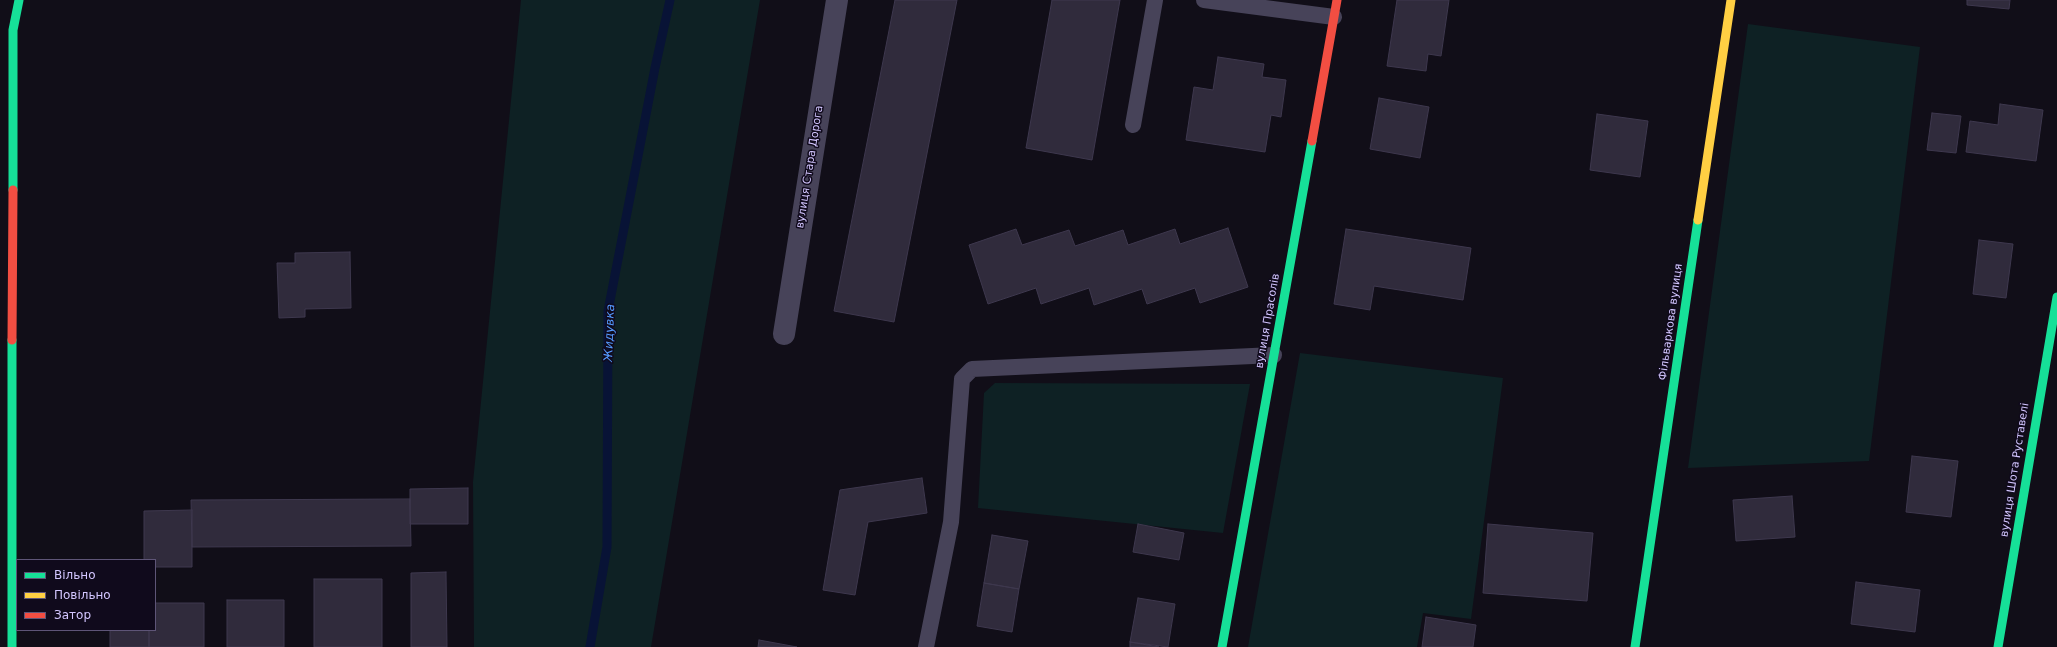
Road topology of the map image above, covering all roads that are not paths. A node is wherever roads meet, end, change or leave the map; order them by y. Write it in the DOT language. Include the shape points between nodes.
graph roads {
  1 [pos="19,0"];
  2 [pos="837,0"];
  3 [pos="1155,0"];
  4 [pos="1204,0"];
  5 [pos="1337,0"];
  6 [pos="1731,0"];
  7 [pos="1334,16"];
  8 [pos="1133,125"];
  9 [pos="2057,297"];
  10 [pos="784,334"];
  11 [pos="1274,355"];
  12 [pos="2051,366"];
  13 [pos="12,647"];
  14 [pos="926,647"];
  15 [pos="1222,647"];
  16 [pos="1635,647"];
  17 [pos="1998,647"];
  1 -- 13 [label="street" via="13,38"];
  2 -- 10 [label="street, вулиця Стара Дорога"];
  3 -- 8 [label="lane"];
  4 -- 7 [label="lane"];
  5 -- 7 [label="street, вулиця Прасолів"];
  6 -- 16 [label="street, Фільваркова вулиця"];
  7 -- 11 [label="street, вулиця Прасолів"];
  9 -- 12 [label="street, вулиця Шота Руставелі"];
  11 -- 14 [label="lane" via="972,369 962,379 951,522"];
  11 -- 15 [label="street, вулиця Прасолів"];
  12 -- 17 [label="street, вулиця Шота Руставелі"];
}
